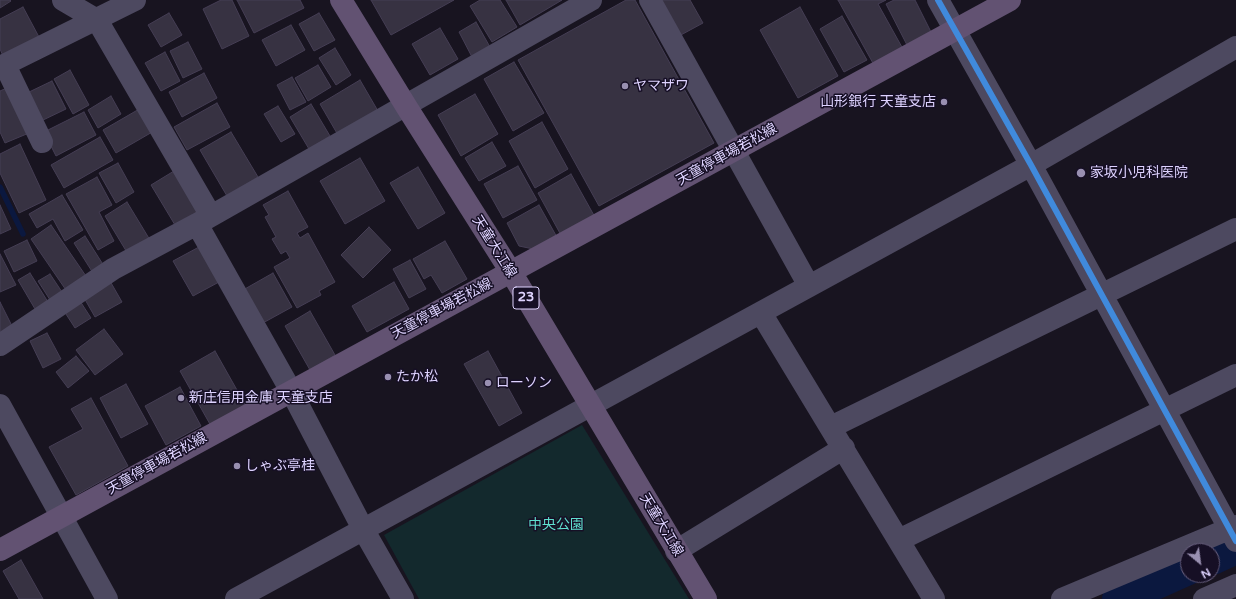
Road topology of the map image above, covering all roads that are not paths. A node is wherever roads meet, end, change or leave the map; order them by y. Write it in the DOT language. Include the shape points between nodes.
graph roads {
  1 [pos="63,0"];
  2 [pos="135,0"];
  3 [pos="341,0"];
  4 [pos="650,0"];
  5 [pos="938,0"];
  6 [pos="1010,0"];
  7 [pos="581,2"];
  8 [pos="98,20"];
  9 [pos="955,31"];
  10 [pos="1236,47"];
  11 [pos="3,66"];
  12 [pos="406,106"];
  13 [pos="42,142"];
  14 [pos="734,151"];
  15 [pos="1031,165"];
  16 [pos="204,220"];
  17 [pos="1236,229"];
  18 [pos="511,272"];
  19 [pos="809,286"];
  20 [pos="1101,295"];
  21 [pos="761,313"];
  22 [pos="0,345"];
  23 [pos="1236,375"];
  24 [pos="290,391"];
  25 [pos="0,405"];
  26 [pos="591,406"];
  27 [pos="1165,409"];
  28 [pos="831,428"];
  29 [pos="844,448"];
  30 [pos="61,518"];
  31 [pos="363,529"];
  32 [pos="1234,532"];
  33 [pos="899,540"];
  34 [pos="0,550"];
  35 [pos="676,551"];
  36 [pos="1236,585"];
  37 [pos="107,599"];
  38 [pos="236,599"];
  39 [pos="403,599"];
  40 [pos="706,599"];
  41 [pos="934,599"];
  42 [pos="1062,599"];
  43 [pos="1204,599"];
  1 -- 8 [label="street"];
  2 -- 8 [label="street"];
  3 -- 12 [label="main road, 天童大江線 / 23"];
  4 -- 14 [label="street"];
  5 -- 9 [label="street"];
  6 -- 9 [label="main road, 天童停車場若松線"];
  7 -- 12 [label="street"];
  8 -- 11 [label="street"];
  8 -- 16 [label="street"];
  9 -- 14 [label="main road, 天童停車場若松線"];
  9 -- 15 [label="street"];
  10 -- 15 [label="street"];
  11 -- 13 [label="street"];
  12 -- 16 [label="street"];
  12 -- 18 [label="main road, 天童大江線 / 23"];
  14 -- 18 [label="main road, 天童停車場若松線"];
  14 -- 19 [label="street"];
  15 -- 19 [label="street"];
  15 -- 20 [label="street"];
  16 -- 22 [label="street" via="113,269"];
  16 -- 24 [label="street"];
  17 -- 20 [label="street"];
  18 -- 24 [label="main road, 天童停車場若松線"];
  18 -- 26 [label="main road, 天童大江線 / 23"];
  19 -- 21 [label="street"];
  20 -- 27 [label="street"];
  20 -- 28 [label="street"];
  21 -- 26 [label="street"];
  21 -- 28 [label="street"];
  23 -- 27 [label="street"];
  24 -- 30 [label="main road, 天童停車場若松線"];
  24 -- 31 [label="street"];
  25 -- 30 [label="street"];
  26 -- 31 [label="street"];
  26 -- 35 [label="main road, 天童大江線 / 23"];
  27 -- 32 [label="street"];
  27 -- 33 [label="street"];
  28 -- 29 [label="street"];
  29 -- 33 [label="street"];
  29 -- 35 [label="street"];
  30 -- 34 [label="main road, 天童停車場若松線"];
  30 -- 37 [label="street"];
  31 -- 38 [label="street"];
  31 -- 39 [label="street"];
  32 -- 42 [label="street"];
  33 -- 41 [label="street"];
  35 -- 40 [label="main road, 天童大江線 / 23"];
  36 -- 43 [label="street"];
}
